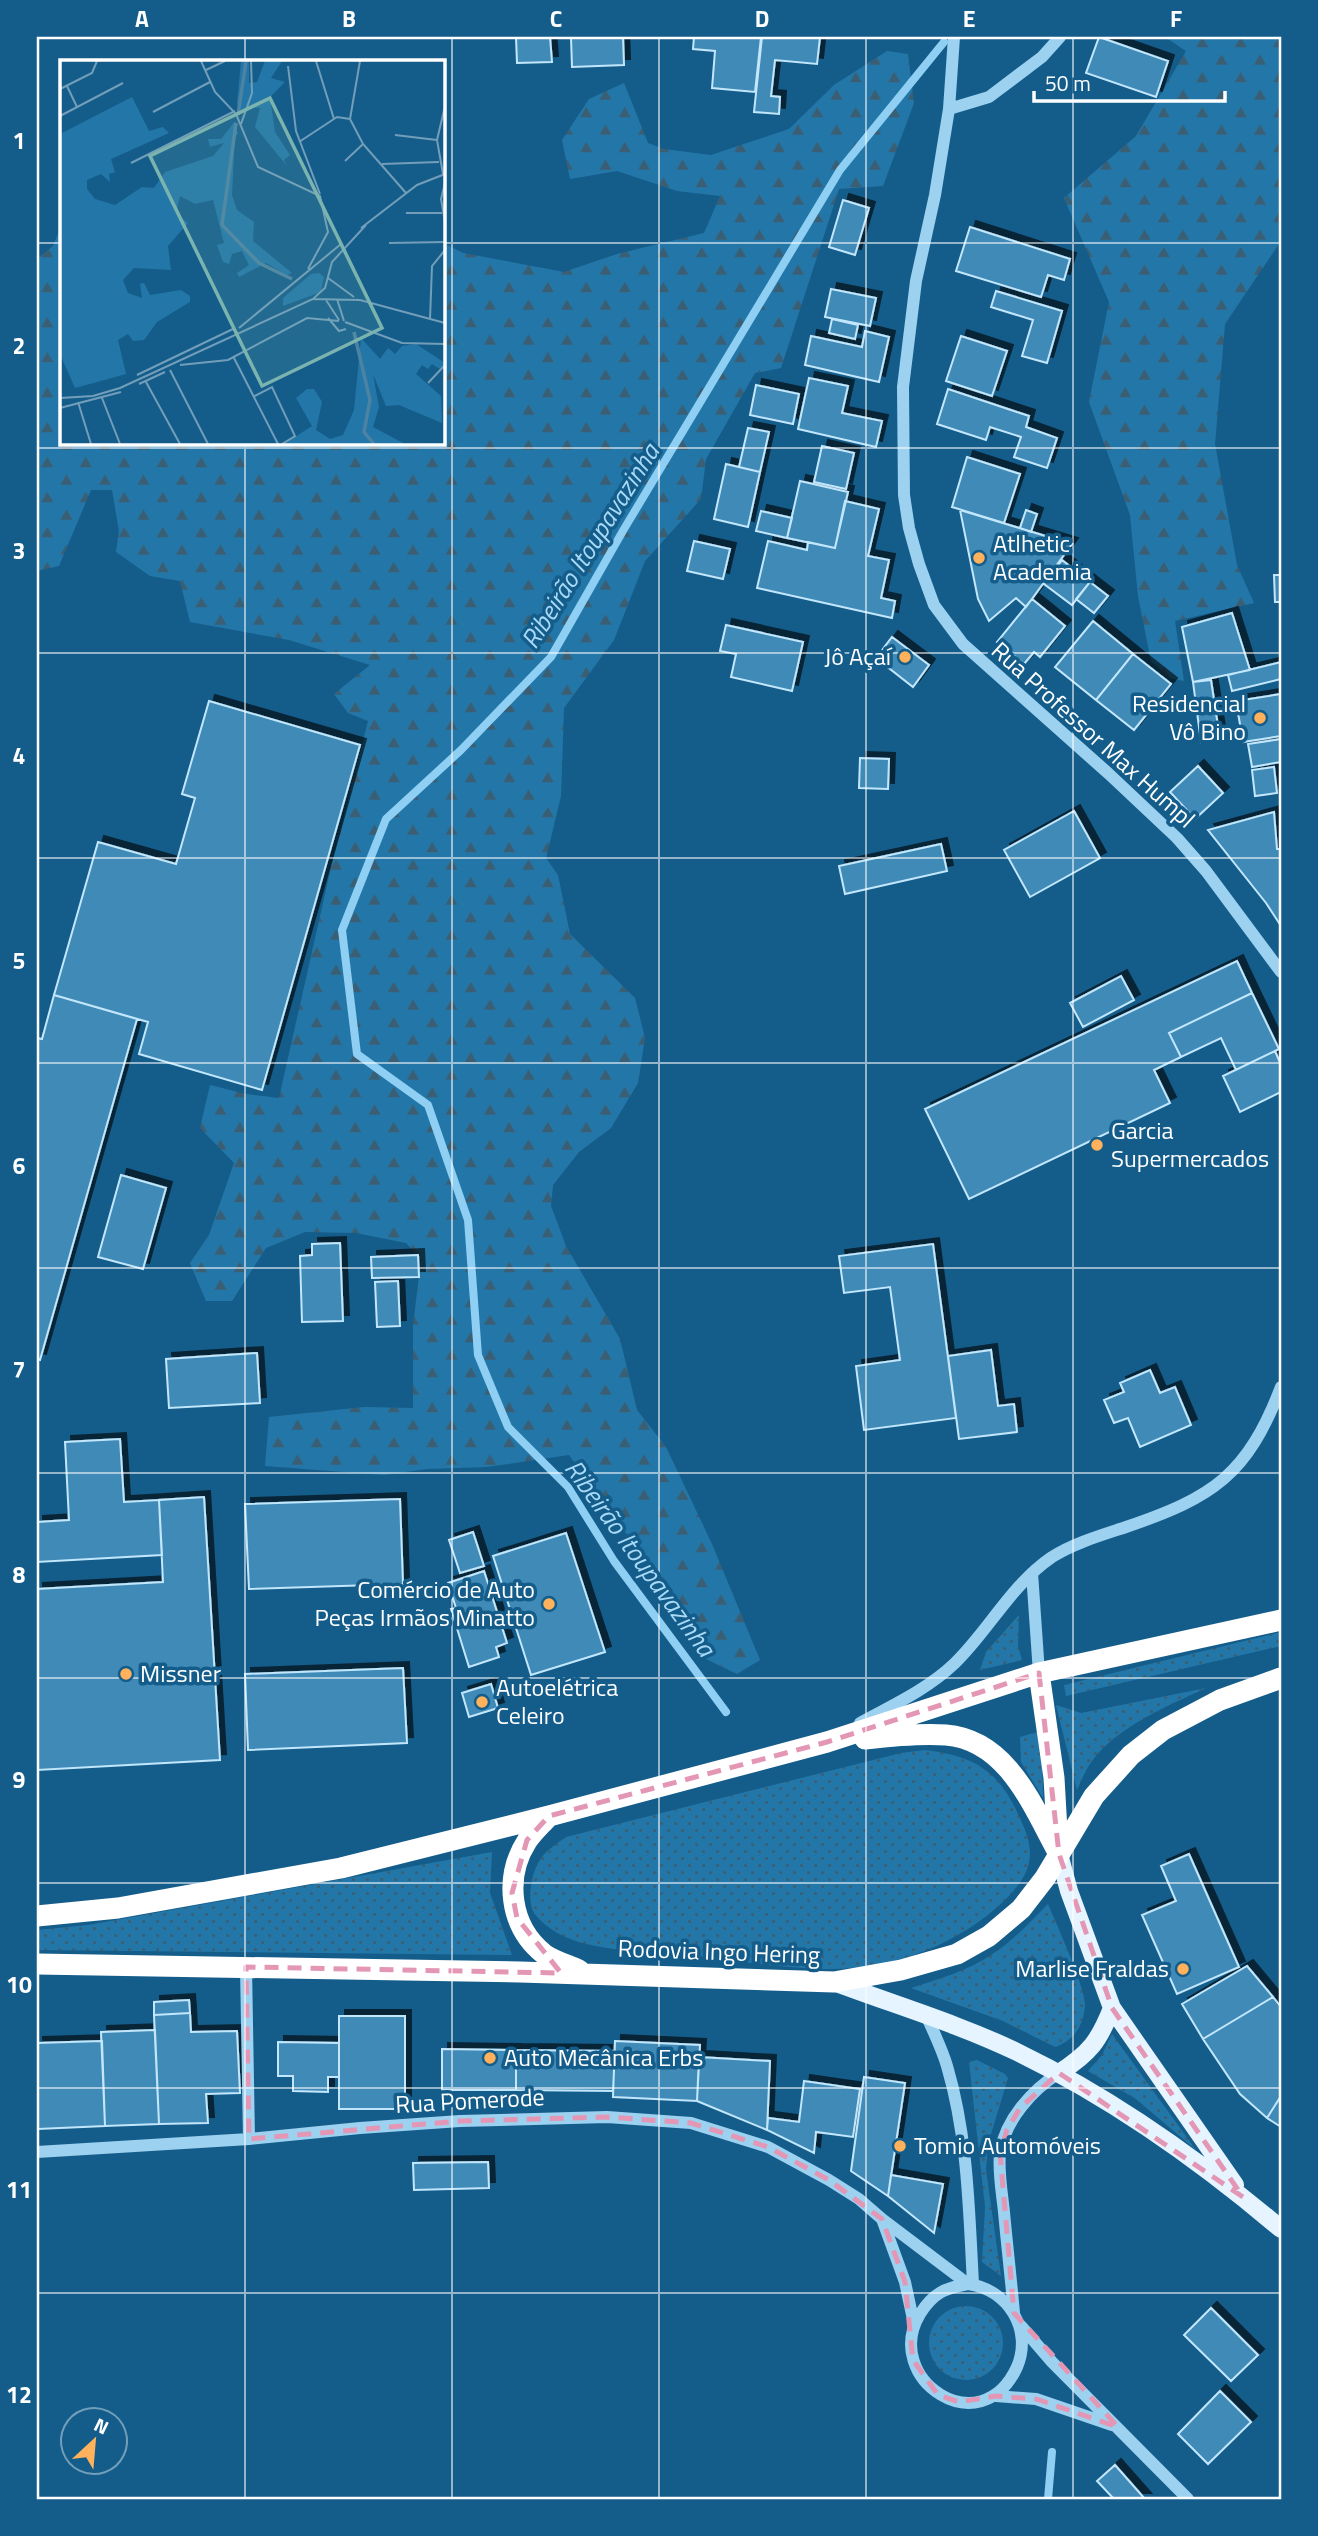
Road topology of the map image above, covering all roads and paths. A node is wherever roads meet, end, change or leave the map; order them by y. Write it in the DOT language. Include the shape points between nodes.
graph roads {
  1 [pos="954,37"];
  2 [pos="1060,37"];
  3 [pos="949,109"];
  4 [pos="1281,972"];
  5 [pos="1281,1387"];
  6 [pos="1032,1573"];
  7 [pos="1281,1620"];
  8 [pos="1040,1673"];
  9 [pos="1281,1678"];
  10 [pos="827,1742"];
  11 [pos="549,1816"];
  12 [pos="1059,1854"];
  13 [pos="37,1916"];
  14 [pos="37,1964"];
  15 [pos="246,1967"];
  16 [pos="587,1974"];
  17 [pos="834,1982"];
  18 [pos="1112,2007"];
  19 [pos="927,2017"];
  20 [pos="1059,2073"];
  21 [pos="249,2139"];
  22 [pos="37,2151"];
  23 [pos="1243,2197"];
  24 [pos="882,2219"];
  25 [pos="1281,2229"];
  26 [pos="970,2284"];
  27 [pos="1017,2319"];
  28 [pos="914,2324"];
  29 [pos="996,2396"];
  30 [pos="1118,2427"];
  31 [pos="1188,2499"];
  1 -- 3 [label="street, Rua Professor Max Humpl"];
  2 -- 3 [label="street" via="1042,57 989,97"];
  3 -- 4 [label="street, Rua Professor Max Humpl" via="909,321 902,427 909,528 934,605 972,654 1177,838"];
  5 -- 6 [label="street" via="1254,1447 1214,1487 1184,1505 1085,1541"];
  6 -- 8 [label="street"];
  6 -- 10 [label="street" via="956,1662 930,1684"];
  7 -- 8 [label="highway"];
  8 -- 10 [label="highway"];
  8 -- 12 [label="highway"];
  9 -- 12 [label="highway, Rodovia Ingo Hering" via="1220,1700 1163,1730 1131,1755 1094,1796"];
  10 -- 11 [label="highway"];
  10 -- 12 [label="highway" via="906,1735 969,1740 1002,1761"];
  11 -- 13 [label="highway" via="280,1880 118,1908"];
  11 -- 16 [label="highway" via="527,1840 516,1866 512,1893 517,1918 544,1954"];
  12 -- 17 [label="highway, Rodovia Ingo Hering" via="1021,1909 989,1936 957,1954"];
  12 -- 18 [label="main road"];
  14 -- 15 [label="highway, Rodovia Ingo Hering"];
  15 -- 16 [label="highway, Rodovia Ingo Hering"];
  15 -- 21 [label="street"];
  16 -- 17 [label="highway, Rodovia Ingo Hering"];
  17 -- 19 [label="main road"];
  18 -- 20 [label="main road" via="1100,2036 1079,2060"];
  18 -- 23 [label="main road"];
  19 -- 20 [label="main road"];
  19 -- 26 [label="street" via="957,2105 965,2158"];
  20 -- 23 [label="main road"];
  20 -- 27 [label="street" via="1020,2108 1000,2153"];
  21 -- 22 [label="street, Rua Pomerode"];
  21 -- 24 [label="street, Rua Pomerode" via="473,2121 607,2117 691,2123 768,2147 830,2180"];
  23 -- 25 [label="main road"];
  24 -- 26 [label="street, Rua Pomerode"];
  24 -- 28 [label="street, Rua Pomerode" via="905,2282"];
  26 -- 27 [label="street" via="1006,2303"];
  26 -- 28 [label="street" via="947,2288 927,2302"];
  27 -- 29 [label="street" via="1022,2355"];
  27 -- 30 [label="street" via="1052,2362"];
  28 -- 29 [label="street" via="914,2360 922,2378 939,2395 959,2402"];
  29 -- 30 [label="street" via="1036,2399"];
  30 -- 31 [label="street"];
}
